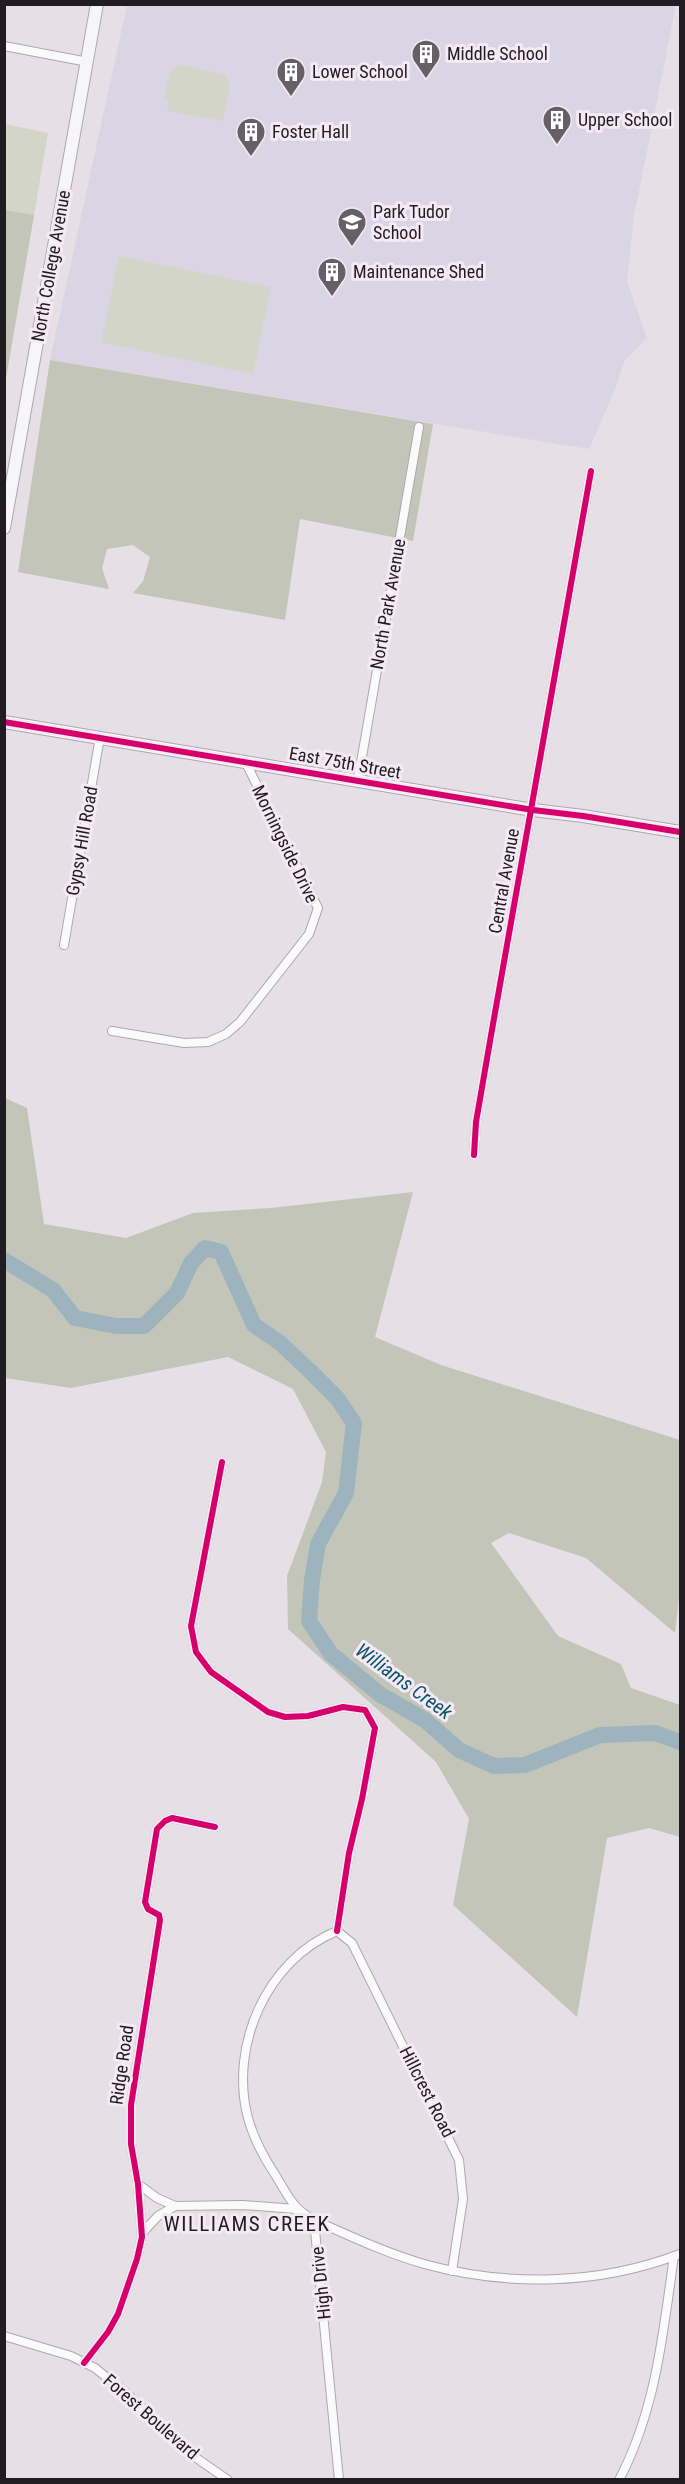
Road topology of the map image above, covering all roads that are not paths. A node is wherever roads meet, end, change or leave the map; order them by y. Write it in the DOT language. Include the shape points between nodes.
graph roads {
  1 [pos="97,4"];
  2 [pos="4,46"];
  3 [pos="88,62"];
  4 [pos="419,427"];
  5 [pos="591,471"];
  6 [pos="4,528"];
  7 [pos="4,722"];
  8 [pos="100,737"];
  9 [pos="245,761"];
  10 [pos="358,780"];
  11 [pos="532,810"];
  12 [pos="681,832"];
  13 [pos="64,945"];
  14 [pos="112,1031"];
  15 [pos="474,1155"];
  16 [pos="222,1462"];
  17 [pos="214,1827"];
  18 [pos="337,1931"];
  19 [pos="138,2184"];
  20 [pos="175,2205"];
  21 [pos="296,2209"];
  22 [pos="314,2220"];
  23 [pos="142,2232"];
  24 [pos="677,2255"];
  25 [pos="452,2271"];
  26 [pos="4,2336"];
  27 [pos="84,2363"];
  28 [pos="228,2480"];
  29 [pos="339,2480"];
  30 [pos="619,2480"];
  1 -- 3 [label="street, North College Avenue"];
  2 -- 3 [label="street"];
  3 -- 6 [label="street, North College Avenue"];
  4 -- 10 [label="street, North Park Avenue"];
  5 -- 11 [label="street, Central Avenue"];
  7 -- 8 [label="street, East 75th Street"];
  8 -- 9 [label="street, East 75th Street"];
  8 -- 13 [label="street, Gypsy Hill Road"];
  9 -- 10 [label="street, East 75th Street"];
  9 -- 14 [label="street, Morningside Drive" via="318,908 309,933 240,1022 222,1036 208,1042 184,1043"];
  10 -- 11 [label="street, East 75th Street"];
  11 -- 12 [label="street, East 75th Street"];
  11 -- 15 [label="street, Central Avenue" via="476,1122"];
  16 -- 18 [label="street" via="190,1626 196,1652 211,1672 268,1712 296,1717 343,1707 365,1710 375,1728"];
  17 -- 19 [label="street, Ridge Road" via="172,1818 157,1829 145,1902 160,1920 131,2105 131,2144"];
  18 -- 21 [label="street, High Drive" via="295,1958 272,1985 252,2026 245,2056 243,2086 251,2128 263,2156"];
  18 -- 25 [label="street, Hillcrest Road" via="352,1943 459,2160 463,2199"];
  19 -- 20 [label="street"];
  19 -- 23 [label="street, Ridge Road"];
  20 -- 21 [label="street"];
  20 -- 23 [label="street"];
  21 -- 22 [label="street, High Drive"];
  22 -- 25 [label="street" via="390,2253"];
  22 -- 29 [label="street, High Drive"];
  23 -- 27 [label="street, Ridge Road" via="118,2314"];
  24 -- 25 [label="street" via="619,2271 571,2278 514,2279"];
  24 -- 30 [label="street" via="655,2386 636,2444"];
  26 -- 27 [label="street, Forest Boulevard"];
  27 -- 28 [label="street, Forest Boulevard" via="121,2388 192,2455"];
}
